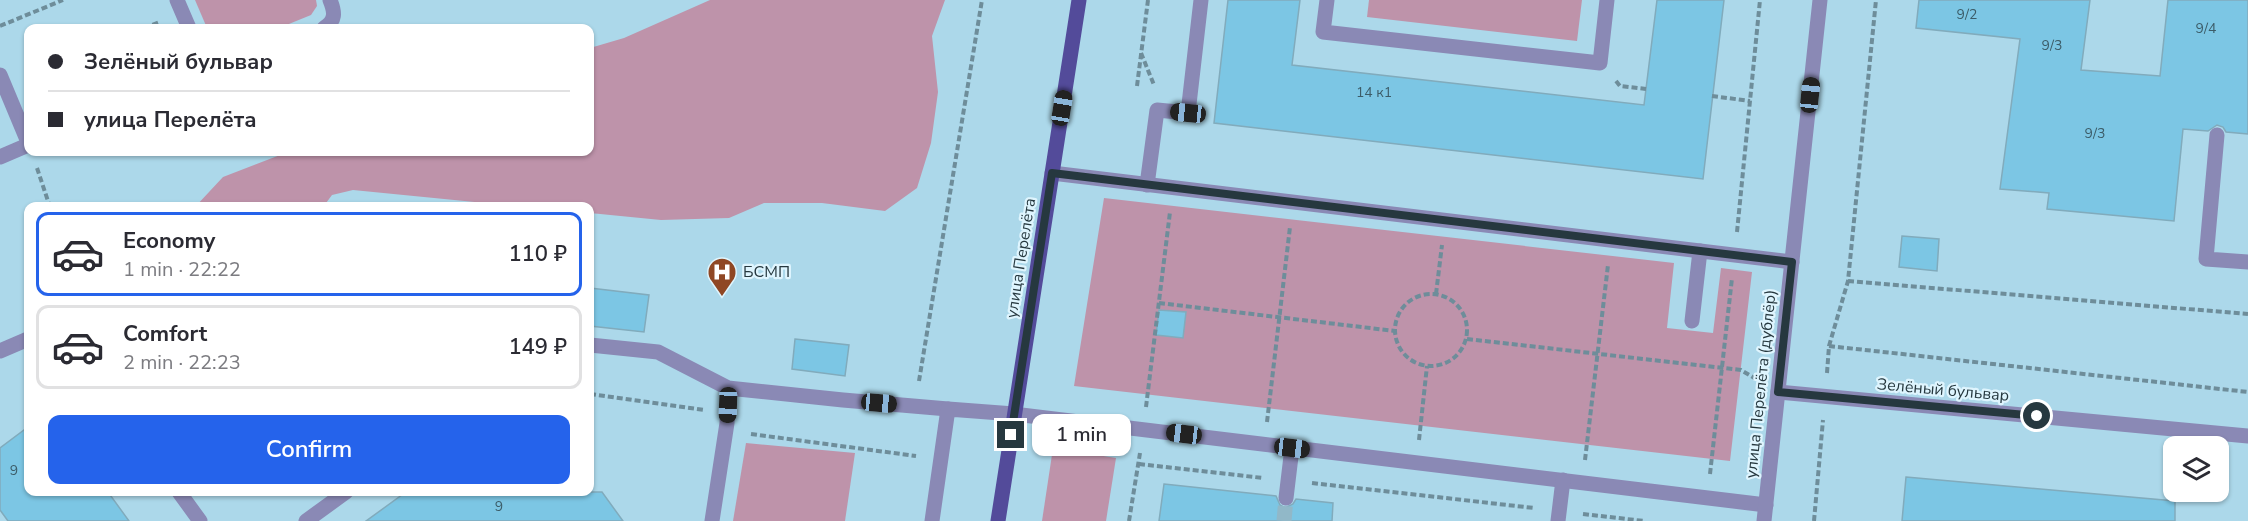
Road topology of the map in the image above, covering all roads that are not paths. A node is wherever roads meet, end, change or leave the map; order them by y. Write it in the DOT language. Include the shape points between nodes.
graph roads {
  1 [pos="177,0"];
  2 [pos="330,0"];
  3 [pos="1079,0"];
  4 [pos="1201,0"];
  5 [pos="1327,0"];
  6 [pos="1607,0"];
  7 [pos="1820,0"];
  8 [pos="187,24"];
  9 [pos="328,24"];
  10 [pos="0,75"];
  11 [pos="24,133"];
  12 [pos="2217,135"];
  13 [pos="24,145"];
  14 [pos="0,157"];
  15 [pos="1052,173"];
  16 [pos="1148,185"];
  17 [pos="1700,251"];
  18 [pos="1792,262"];
  19 [pos="2248,262"];
  20 [pos="1692,321"];
  21 [pos="24,341"];
  22 [pos="594,345"];
  23 [pos="0,351"];
  24 [pos="728,388"];
  25 [pos="1778,392"];
  26 [pos="948,409"];
  27 [pos="1014,414"];
  28 [pos="2248,436"];
  29 [pos="1292,448"];
  30 [pos="1563,480"];
  31 [pos="182,496"];
  32 [pos="340,496"];
  33 [pos="1286,498"];
  34 [pos="1766,505"];
  35 [pos="1559,516"];
  36 [pos="200,521"];
  37 [pos="306,521"];
  38 [pos="712,521"];
  39 [pos="932,521"];
  40 [pos="998,521"];
  41 [pos="1764,521"];
  1 -- 8 [label="street"];
  2 -- 9 [label="street" via="335,13"];
  3 -- 15 [label="main road, улица Перелёта"];
  4 -- 16 [label="street" via="1188,113 1156,110"];
  5 -- 6 [label="street" via="1323,32 1600,63"];
  7 -- 18 [label="street, улица Перелёта (дублёр)"];
  10 -- 11 [label="street"];
  12 -- 19 [label="street" via="2206,259"];
  13 -- 14 [label="street"];
  15 -- 16 [label="street"];
  15 -- 27 [label="main road, улица Перелёта"];
  16 -- 17 [label="street"];
  17 -- 18 [label="street"];
  17 -- 20 [label="street"];
  18 -- 25 [label="street, улица Перелёта (дублёр)"];
  21 -- 23 [label="street"];
  22 -- 24 [label="street" via="658,352"];
  24 -- 26 [label="street"];
  24 -- 38 [label="street" via="727,423"];
  25 -- 28 [label="street, Зелёный бульвар"];
  25 -- 34 [label="street, улица Перелёта (дублёр)"];
  26 -- 27 [label="street"];
  26 -- 39 [label="street"];
  27 -- 29 [label="street"];
  27 -- 40 [label="main road, улица Перелёта"];
  29 -- 30 [label="street"];
  29 -- 33 [label="street"];
  30 -- 34 [label="street"];
  30 -- 35 [label="street"];
  31 -- 36 [label="street"];
  32 -- 37 [label="street"];
  34 -- 41 [label="street, улица Перелёта (дублёр)"];
}
